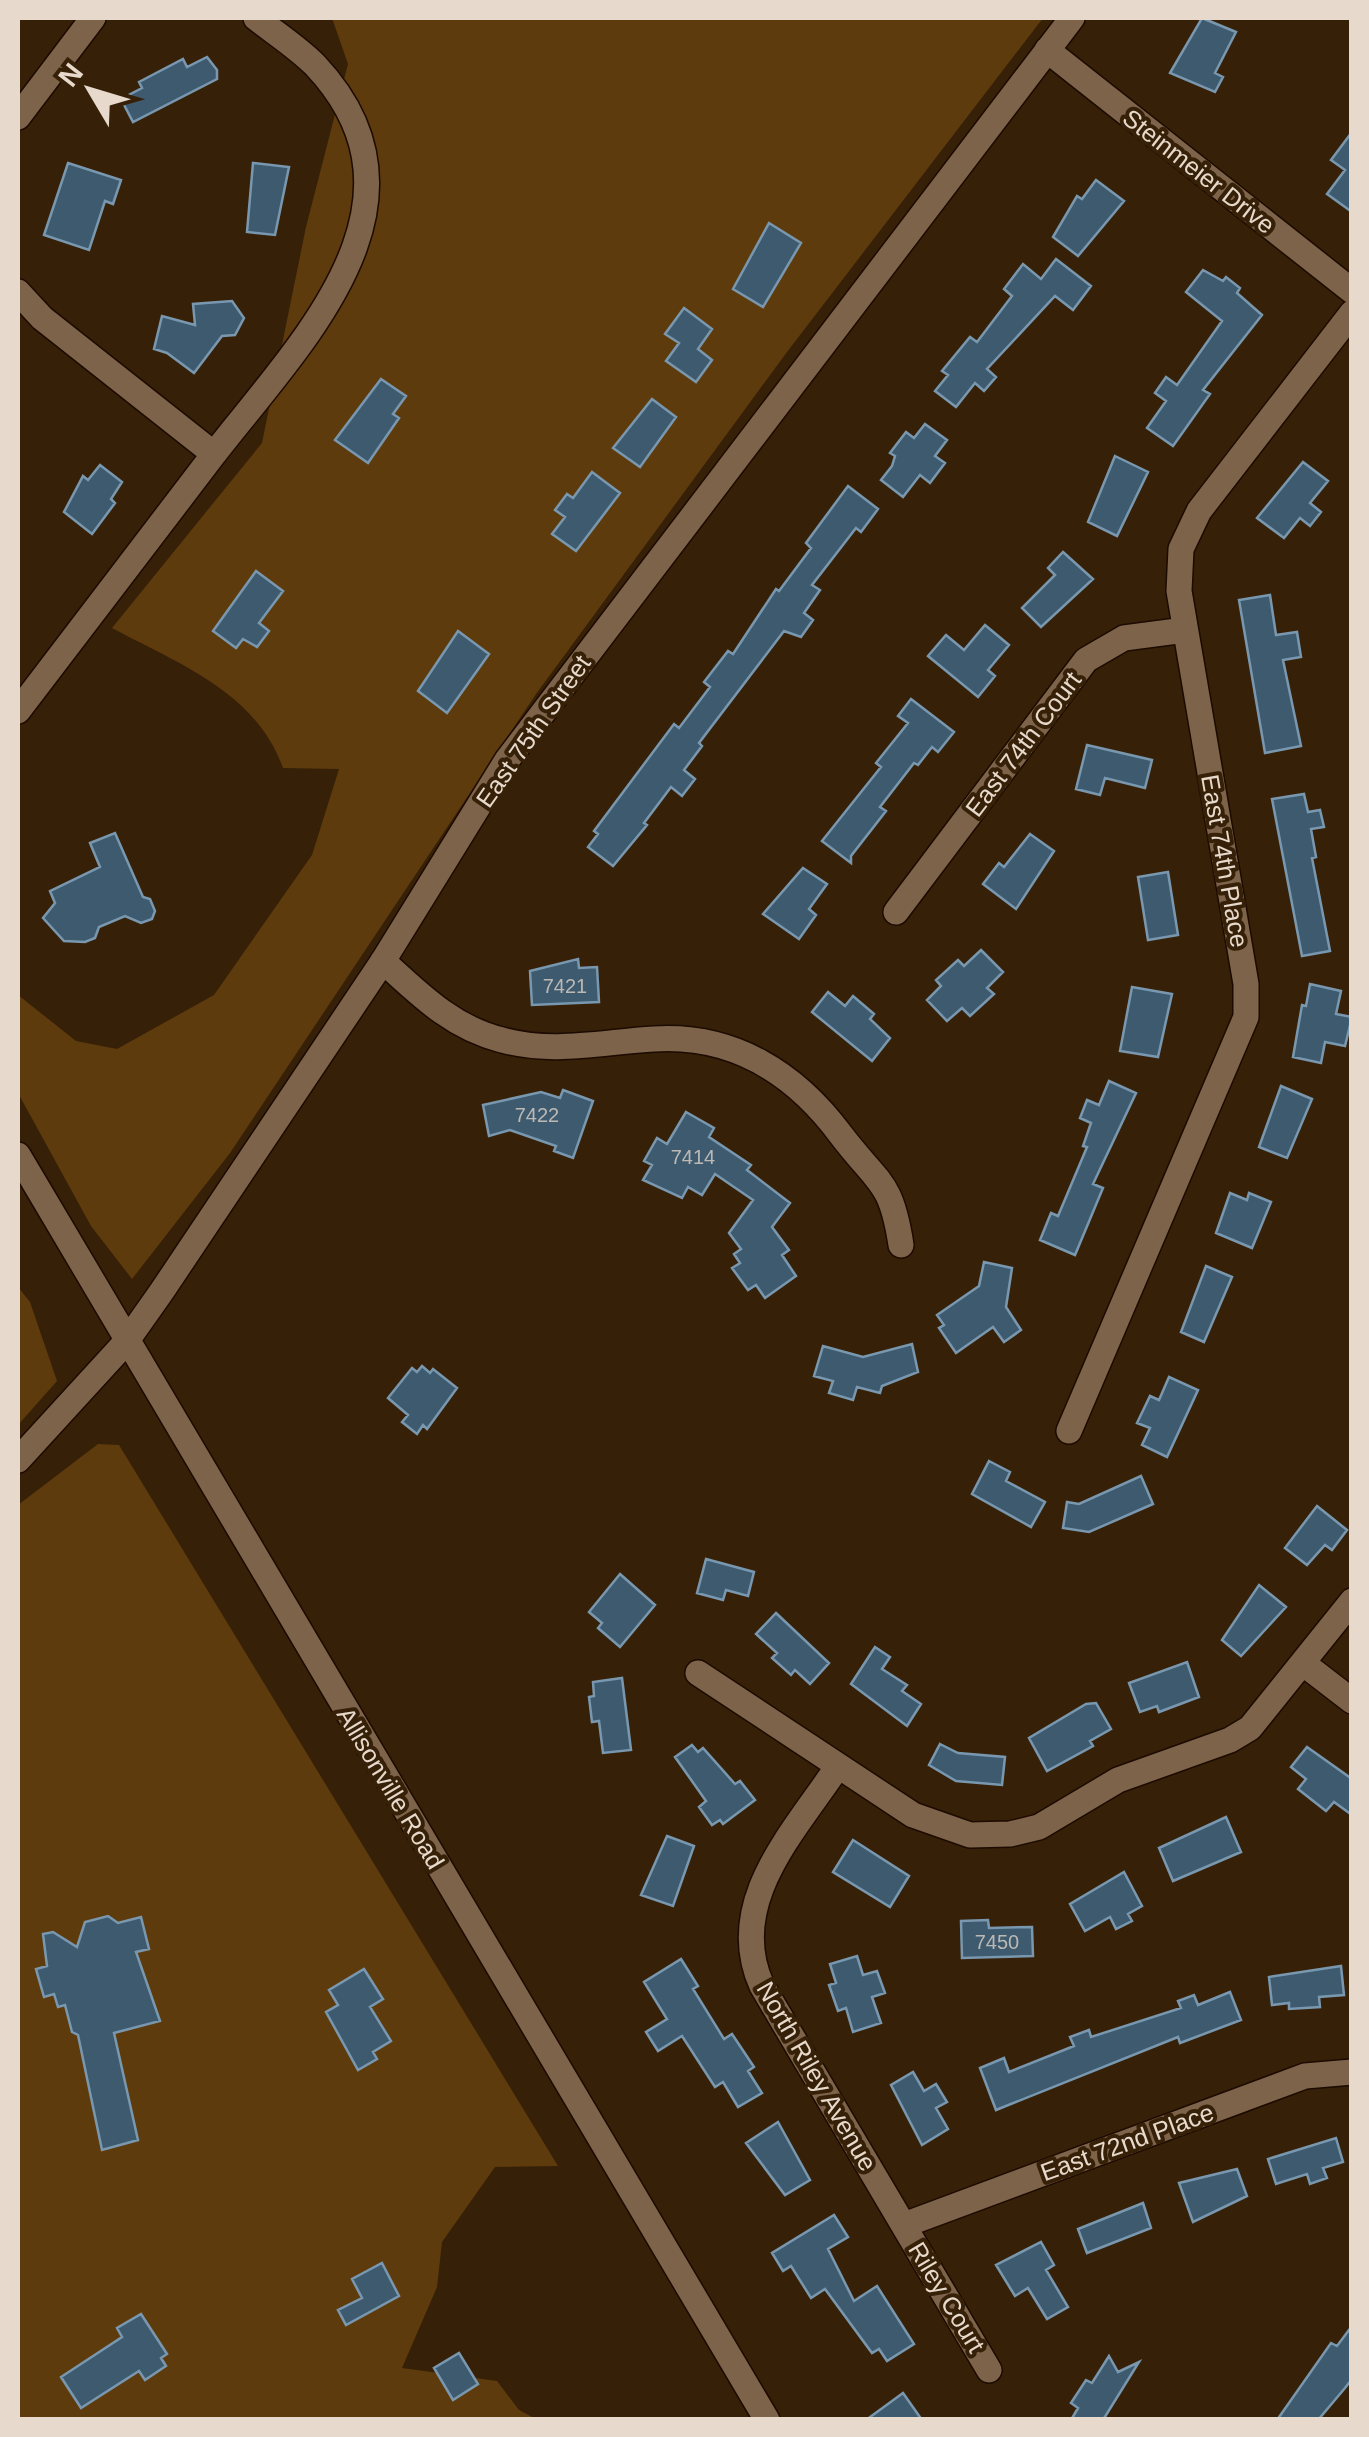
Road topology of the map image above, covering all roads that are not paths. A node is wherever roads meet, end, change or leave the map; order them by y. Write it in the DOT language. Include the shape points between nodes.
graph roads {
  1 [pos="93,18"];
  2 [pos="256,18"];
  3 [pos="1072,18"];
  4 [pos="1046,50"];
  5 [pos="18,117"];
  6 [pos="1352,291"];
  7 [pos="18,292"];
  8 [pos="1352,313"];
  9 [pos="214,454"];
  10 [pos="1185,630"];
  11 [pos="18,710"];
  12 [pos="896,912"];
  13 [pos="383,961"];
  14 [pos="18,1155"];
  15 [pos="902,1244"];
  16 [pos="126,1342"];
  17 [pos="1069,1432"];
  18 [pos="18,1460"];
  19 [pos="1352,1601"];
  20 [pos="1304,1664"];
  21 [pos="698,1673"];
  22 [pos="1352,1701"];
  23 [pos="838,1766"];
  24 [pos="1352,2072"];
  25 [pos="904,2225"];
  26 [pos="989,2370"];
  27 [pos="766,2420"];
  1 -- 5 [label="street"];
  2 -- 9 [label="street" via="314,64 342,101 360,148 365,214 358,248 332,301"];
  3 -- 4 [label="street, East 75th Street"];
  4 -- 6 [label="street, Steinmeier Drive"];
  4 -- 13 [label="street, East 75th Street" via="530,728"];
  7 -- 9 [label="street"];
  8 -- 10 [label="street, East 74th Place" via="1188,530 1179,570"];
  9 -- 11 [label="street"];
  10 -- 12 [label="street, East 74th Court" via="1124,638 1086,660"];
  10 -- 17 [label="street, East 74th Place" via="1246,984 1246,1017"];
  13 -- 15 [label="street" via="440,1012 490,1037 554,1048 675,1038 716,1043 769,1066 824,1111 865,1166 885,1181"];
  13 -- 16 [label="street, East 75th Street"];
  14 -- 16 [label="street, Allisonville Road"];
  16 -- 18 [label="street, East 75th Street"];
  16 -- 27 [label="street, Allisonville Road"];
  19 -- 20 [label="street"];
  20 -- 22 [label="street"];
  20 -- 23 [label="street" via="1258,1722 1230,1740 1118,1780 1057,1819 1020,1832 970,1834 930,1824"];
  21 -- 23 [label="street"];
  23 -- 25 [label="street, North Riley Avenue" via="760,1887 751,1916 752,1956 762,1986"];
  24 -- 25 [label="street, East 72nd Place" via="1305,2076"];
  25 -- 26 [label="street, Riley Court"];
}
